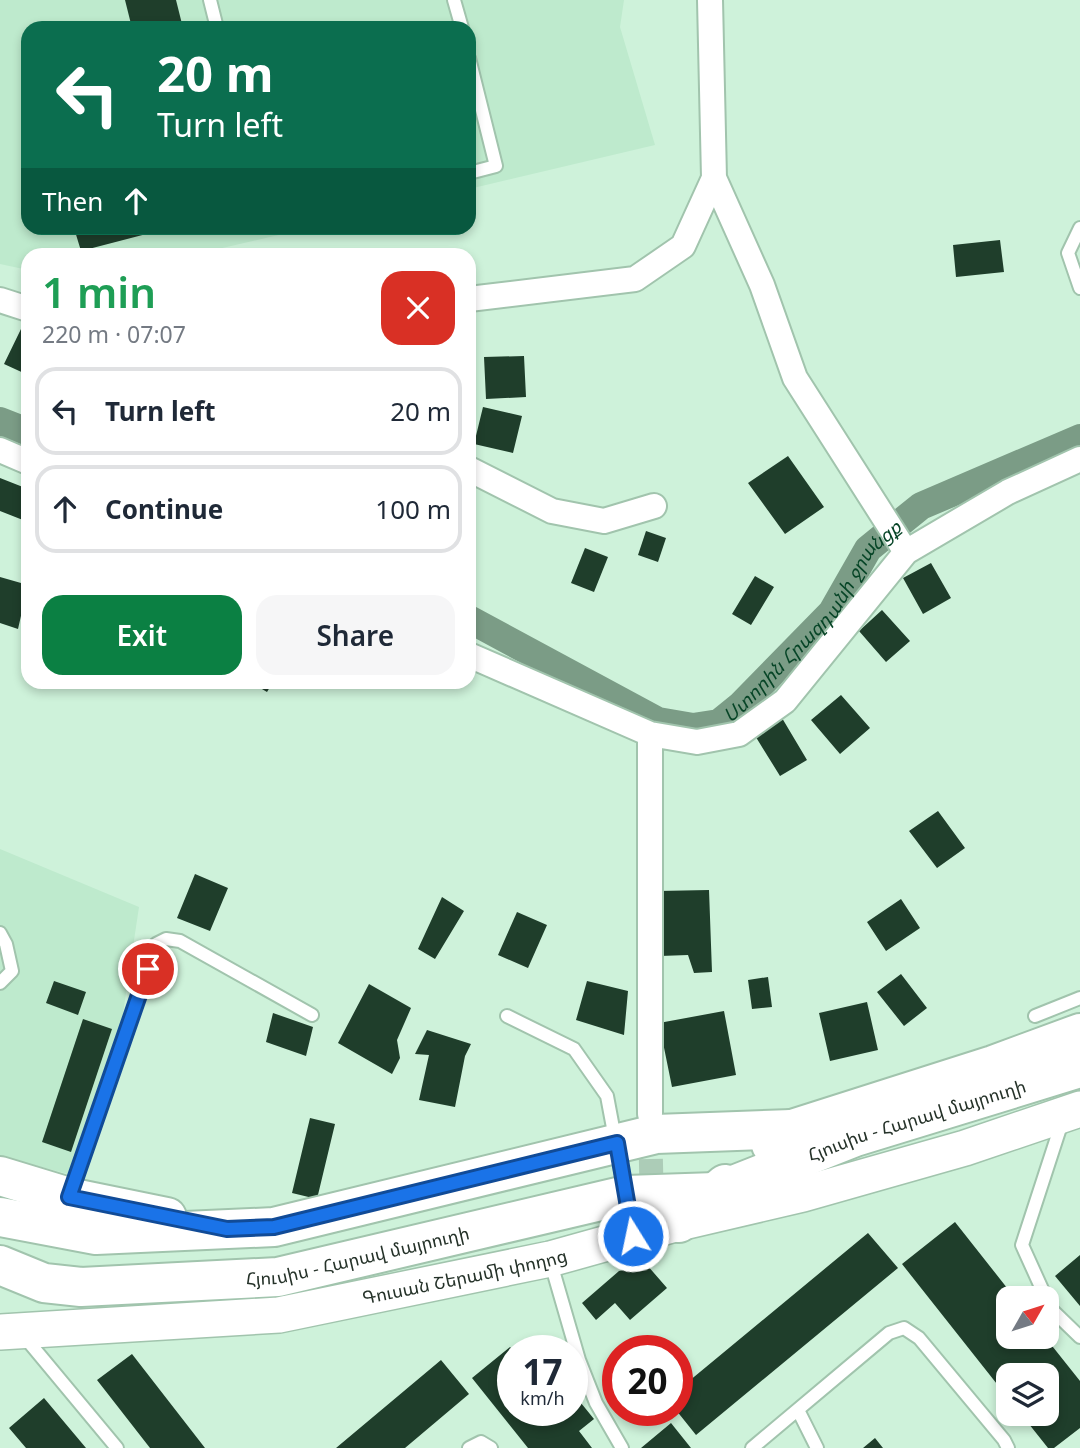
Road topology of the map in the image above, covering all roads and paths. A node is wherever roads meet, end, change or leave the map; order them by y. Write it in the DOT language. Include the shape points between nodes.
graph roads {
  1 [pos="210,0"];
  2 [pos="454,0"];
  3 [pos="710,0"];
  4 [pos="215,21"];
  5 [pos="459,21"];
  6 [pos="476,86"];
  7 [pos="476,171"];
  8 [pos="714,178"];
  9 [pos="1080,228"];
  10 [pos="1080,288"];
  11 [pos="476,298"];
  12 [pos="0,300"];
  13 [pos="21,307"];
  14 [pos="0,450"];
  15 [pos="21,459"];
  16 [pos="1080,459"];
  17 [pos="476,473"];
  18 [pos="654,506"];
  19 [pos="903,546"];
  20 [pos="476,658"];
  21 [pos="650,734"];
  22 [pos="0,933"];
  23 [pos="0,983"];
  24 [pos="1080,998"];
  25 [pos="312,1015"];
  26 [pos="507,1016"];
  27 [pos="1035,1016"];
  28 [pos="1080,1033"];
  29 [pos="1080,1068"];
  30 [pos="1072,1112"];
  31 [pos="650,1114"];
  32 [pos="792,1129"];
  33 [pos="617,1143"];
  34 [pos="0,1176"];
  35 [pos="716,1192"];
  36 [pos="69,1197"];
  37 [pos="0,1217"];
  38 [pos="649,1218"];
  39 [pos="227,1229"];
  40 [pos="550,1259"];
  41 [pos="0,1265"];
  42 [pos="44,1283"];
  43 [pos="1040,1286"];
  44 [pos="0,1287"];
  45 [pos="1059,1317"];
  46 [pos="10,1331"];
  47 [pos="1080,1337"];
  48 [pos="798,1410"];
  49 [pos="117,1448"];
  50 [pos="469,1448"];
  51 [pos="491,1448"];
  52 [pos="622,1448"];
  53 [pos="752,1448"];
  54 [pos="817,1448"];
  55 [pos="1008,1448"];
  1 -- 4 [label="lane"];
  2 -- 5 [label="lane"];
  3 -- 8 [label="street"];
  6 -- 7 [label="lane" via="496,166"];
  8 -- 11 [label="street" via="683,246 635,279"];
  8 -- 19 [label="street" via="762,285 795,378"];
  9 -- 10 [label="lane" via="1068,253"];
  12 -- 13 [label="street"];
  14 -- 15 [label="street"];
  16 -- 19 [label="street"];
  17 -- 18 [label="street" via="552,511 604,521"];
  19 -- 21 [label="street" via="785,701 739,734 697,742"];
  20 -- 21 [label="street"];
  21 -- 31 [label="street"];
  22 -- 23 [label="lane" via="12,971"];
  24 -- 27 [label="lane"];
  25 -- 36 [label="lane" via="180,941 166,939 156,944"];
  26 -- 33 [label="lane" via="574,1049 607,1096"];
  28 -- 32 [label="highway, Հյուսիս - Հարավ մայրուղի"];
  29 -- 35 [label="highway, Հյուսիս - Հարավ մայրուղի" via="855,1137"];
  30 -- 38 [label="main road, Գուսան Շերամի փողոց" via="803,1195"];
  30 -- 43 [label="lane" via="1022,1245"];
  32 -- 33 [label="highway, Հյուսիս - Հարավ մայրուղի" via="656,1134"];
  32 -- 35 [label="highway, Հյուսիս - Հարավ մայրուղի"];
  33 -- 38 [label="lane"];
  33 -- 39 [label="highway, Հյուսիս - Հարավ մայրուղի" via="274,1227"];
  34 -- 36 [label="highway"];
  35 -- 38 [label="highway, Հյուսիս - Հարավ մայրուղի"];
  35 -- 38 [label="highway"];
  36 -- 39 [label="highway"];
  37 -- 39 [label="highway, Հյուսիս - Հարավ մայրուղի" via="96,1235"];
  38 -- 40 [label="main road, Գուսան Շերամի փողոց"];
  38 -- 42 [label="highway, Հյուսիս - Հարավ մայրուղի" via="278,1277 81,1287"];
  40 -- 46 [label="main road, Գուսան Շերամի փողոց" via="279,1315"];
  40 -- 52 [label="lane" via="579,1360"];
  41 -- 42 [label="highway, Հյուսիս - Հարավ մայրուղի"];
  42 -- 44 [label="highway"];
  45 -- 47 [label="lane"];
  46 -- 49 [label="lane"];
  48 -- 53 [label="lane"];
  48 -- 54 [label="lane"];
  48 -- 55 [label="lane" via="889,1333 904,1328 919,1338"];
  50 -- 51 [label="lane" via="481,1442"];
}
